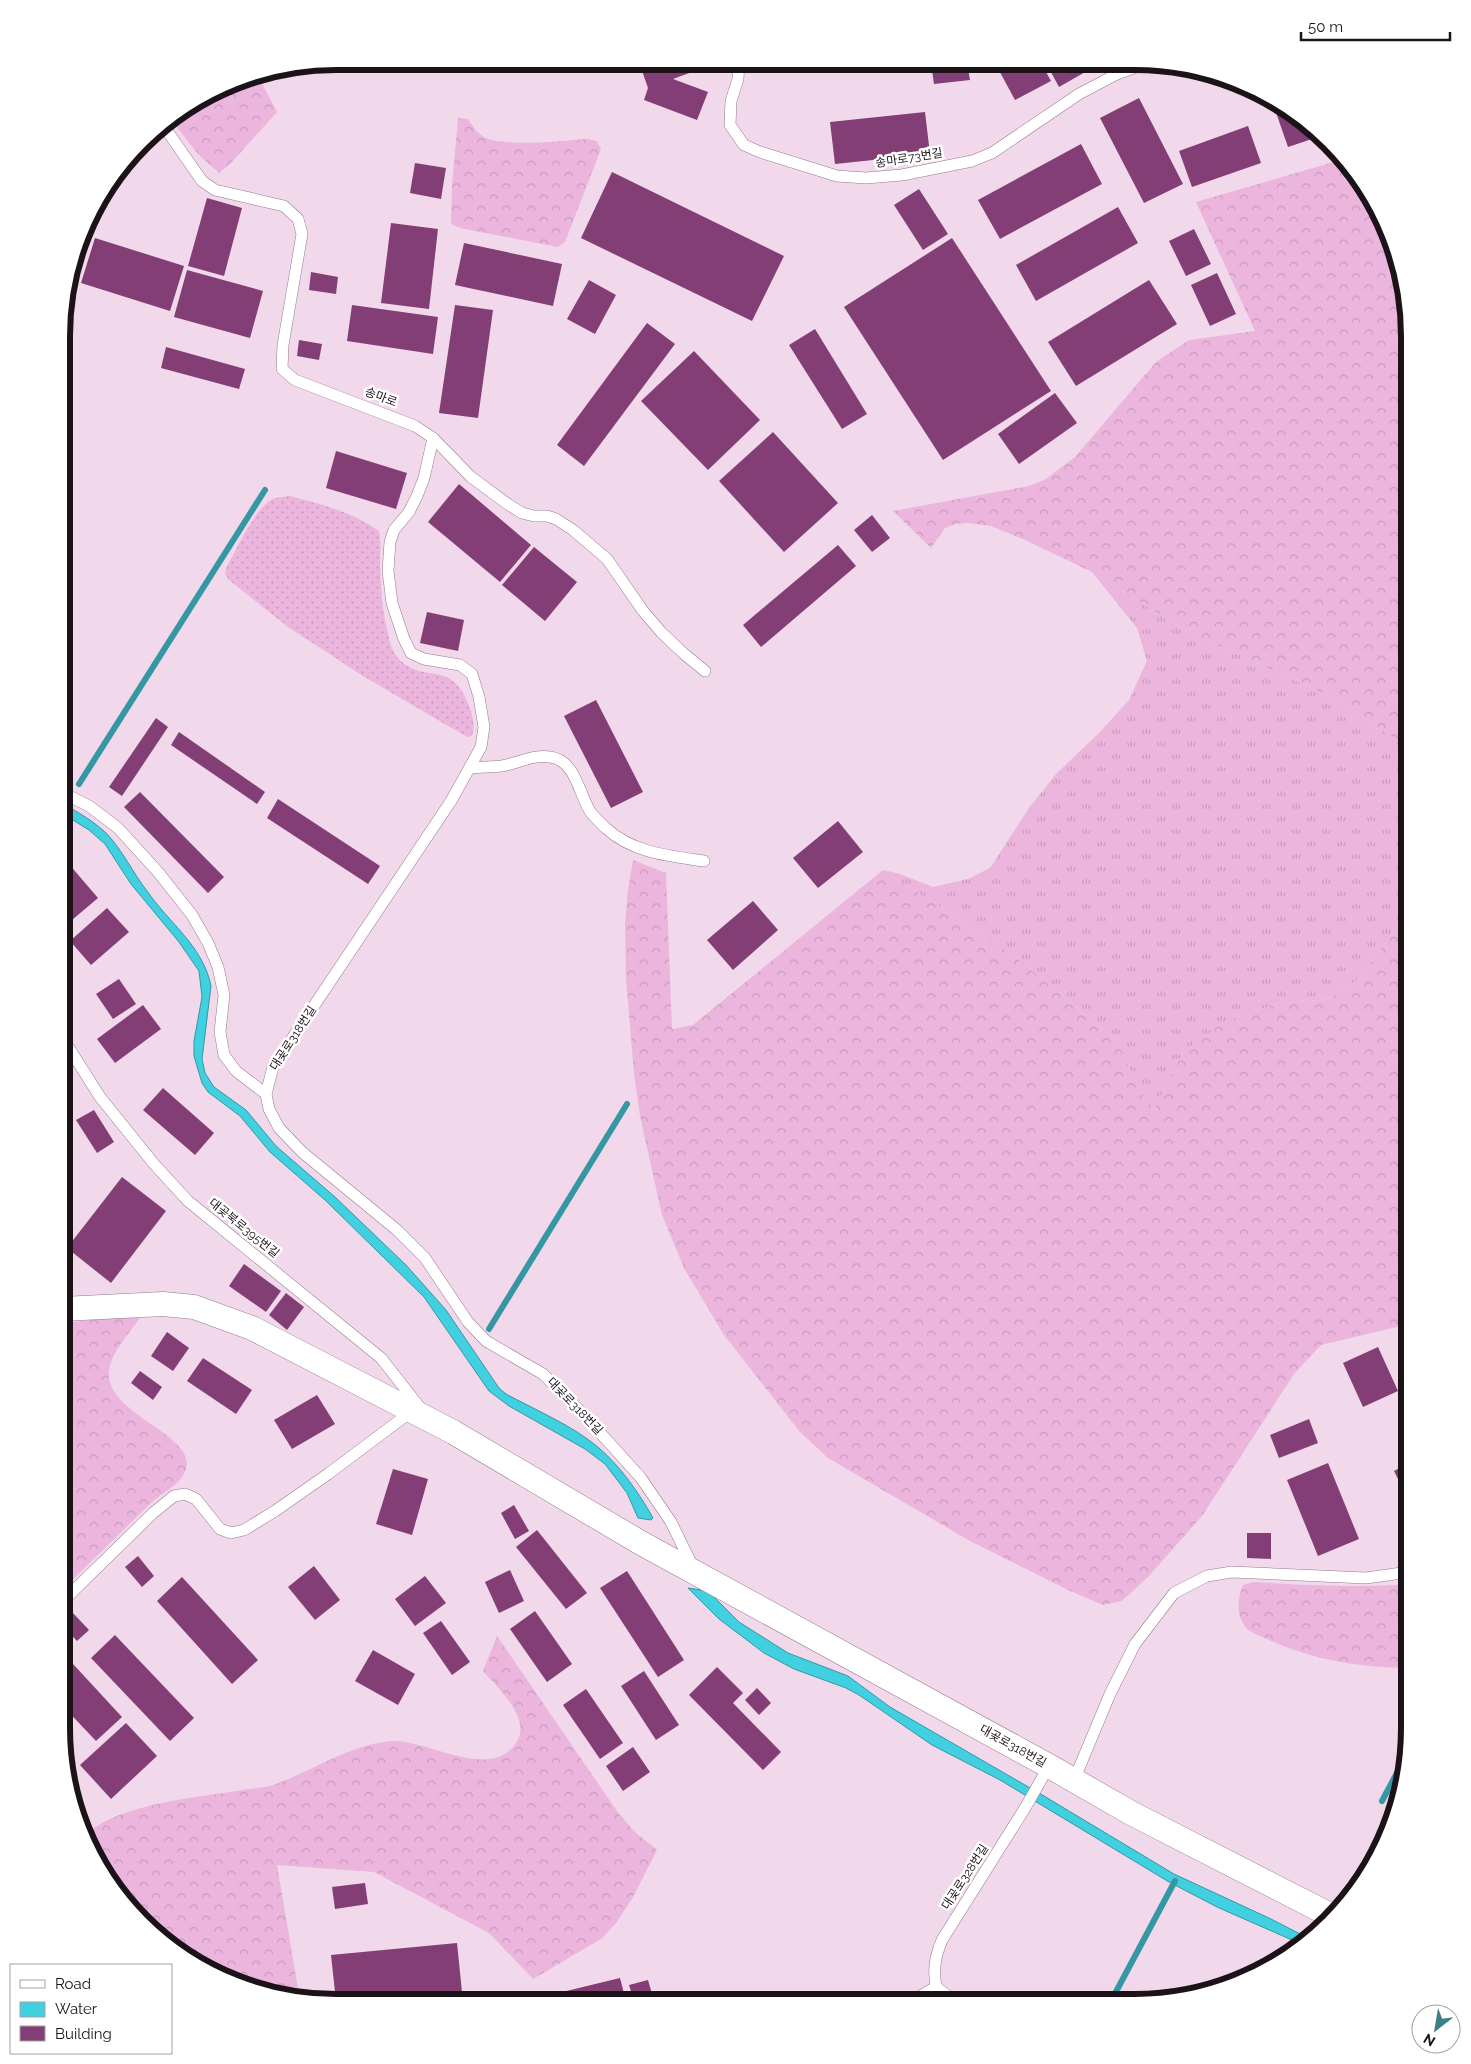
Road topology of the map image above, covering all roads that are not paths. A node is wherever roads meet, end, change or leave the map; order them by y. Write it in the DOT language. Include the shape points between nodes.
graph roads {
  1 [pos="739,70"];
  2 [pos="1128,70"];
  3 [pos="167,131"];
  4 [pos="433,438"];
  5 [pos="705,671"];
  6 [pos="471,768"];
  7 [pos="70,796"];
  8 [pos="704,861"];
  9 [pos="70,1050"];
  10 [pos="266,1094"];
  11 [pos="70,1309"];
  12 [pos="421,1416"];
  13 [pos="696,1573"];
  14 [pos="1401,1573"];
  15 [pos="70,1595"];
  16 [pos="1045,1774"];
  17 [pos="1074,1780"];
  18 [pos="1326,1913"];
  19 [pos="936,1987"];
  20 [pos="924,1994"];
  21 [pos="945,1994"];
  1 -- 2 [label="lane, 송마로73번길" via="731,101 730,125 744,145 837,176 866,178 972,161 992,153 1079,94"];
  3 -- 4 [label="lane, 송마로" via="202,181 214,190 284,206 298,218 302,234 283,345 282,369 295,380 395,417"];
  4 -- 5 [label="lane, 송마로" via="471,477 509,505 522,513 556,519 607,559 661,632"];
  4 -- 6 [label="lane, 대곶로318번길" via="417,496 394,530 388,571 392,603 411,653 424,659 460,665 472,674 484,727 482,747"];
  6 -- 8 [label="lane" via="503,766 533,757 550,756 562,760 570,768 591,812 608,831 653,853"];
  6 -- 10 [label="lane, 대곶로318번길" via="273,1067"];
  7 -- 10 [label="lane" via="90,806 118,828 192,915 218,967 224,995 220,1032 224,1055 236,1071"];
  9 -- 12 [label="lane, 대곶북로395번길" via="100,1097 188,1201 382,1358"];
  10 -- 13 [label="lane, 대곶로318번길" via="269,1109 280,1128 302,1152 397,1230 425,1258 468,1322 486,1340 543,1374 610,1443 641,1478 671,1522"];
  11 -- 12 [label="street, 대곶로318번길" via="162,1304 194,1307 252,1328"];
  12 -- 13 [label="street, 대곶로318번길"];
  12 -- 15 [label="lane" via="244,1530 231,1533 220,1529 196,1499 186,1494 174,1496"];
  13 -- 16 [label="street, 대곶로318번길"];
  14 -- 17 [label="lane" via="1366,1578 1232,1572 1207,1576 1174,1593 1135,1644"];
  16 -- 17 [label="street, 대곶로318번길"];
  16 -- 19 [label="lane, 대곶로328번길" via="942,1940 934,1971"];
  17 -- 18 [label="street, 대곶로318번길" via="1131,1813"];
  19 -- 20 [label="lane"];
  19 -- 21 [label="lane"];
}
